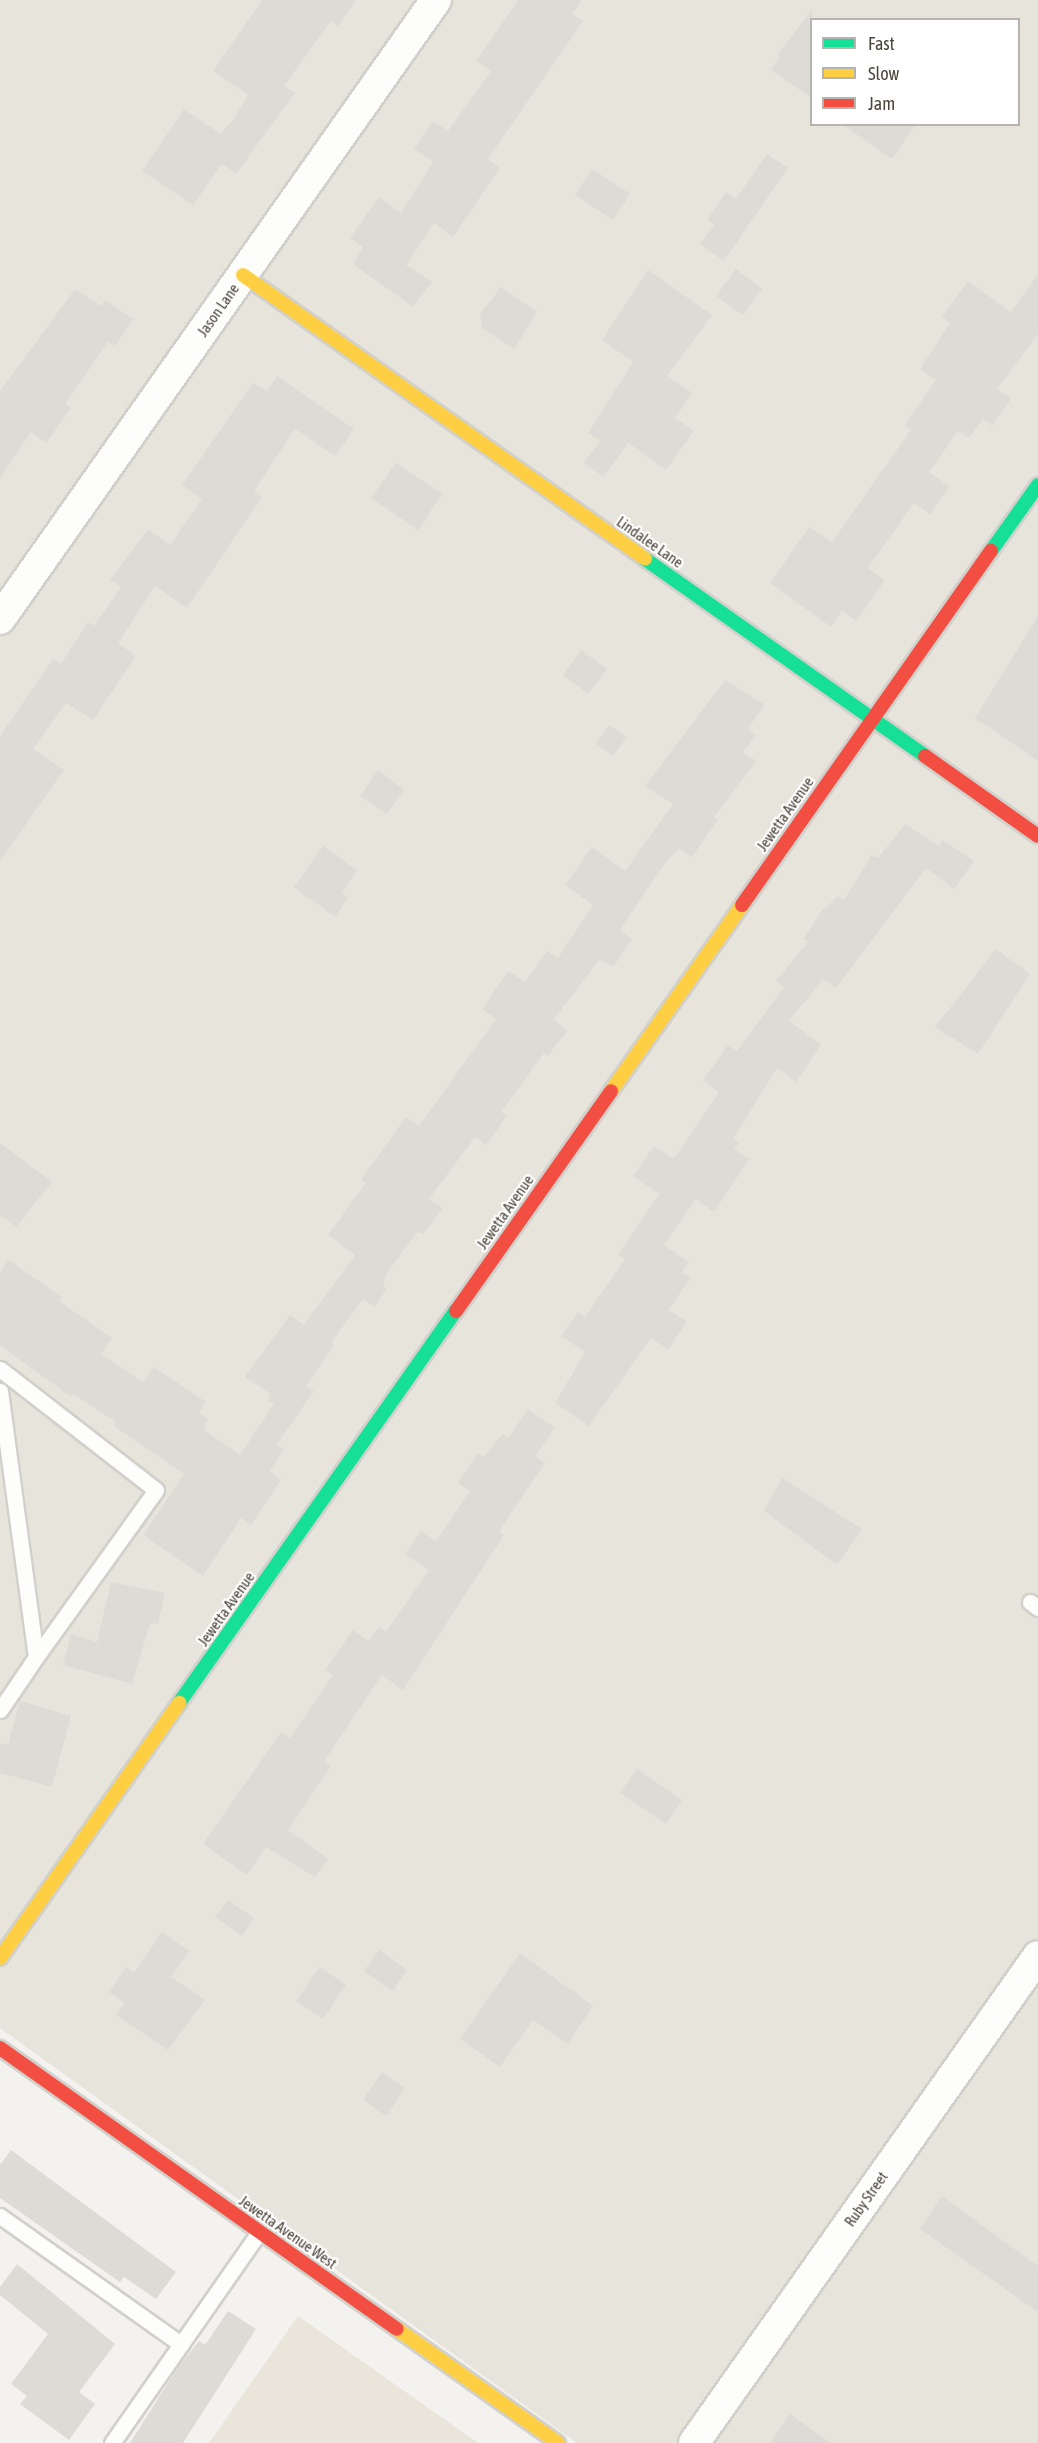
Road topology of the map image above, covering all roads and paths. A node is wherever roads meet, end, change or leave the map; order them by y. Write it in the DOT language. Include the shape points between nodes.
graph roads {
  1 [pos="436,0"];
  2 [pos="243,275"];
  3 [pos="1038,484"];
  4 [pos="0,619"];
  5 [pos="873,719"];
  6 [pos="1038,836"];
  7 [pos="0,1369"];
  8 [pos="0,1391"];
  9 [pos="36,1657"];
  10 [pos="0,1710"];
  11 [pos="1038,1956"];
  12 [pos="0,1958"];
  13 [pos="0,2048"];
  14 [pos="0,2216"];
  15 [pos="259,2232"];
  16 [pos="181,2344"];
  17 [pos="112,2443"];
  18 [pos="558,2443"];
  19 [pos="694,2443"];
  1 -- 2 [label="street, Jason Lane"];
  2 -- 4 [label="street, Jason Lane"];
  2 -- 5 [label="street, Lindalee Lane"];
  3 -- 5 [label="street, Jewetta Avenue"];
  5 -- 6 [label="street, Lindalee Lane"];
  5 -- 12 [label="street, Jewetta Avenue"];
  7 -- 9 [label="lane" via="156,1490"];
  8 -- 9 [label="lane"];
  9 -- 10 [label="lane"];
  11 -- 19 [label="street, Ruby Street"];
  13 -- 15 [label="street, Jewetta Avenue West"];
  14 -- 16 [label="lane"];
  15 -- 16 [label="lane"];
  15 -- 18 [label="street, Jewetta Avenue West"];
  16 -- 17 [label="lane"];
}
